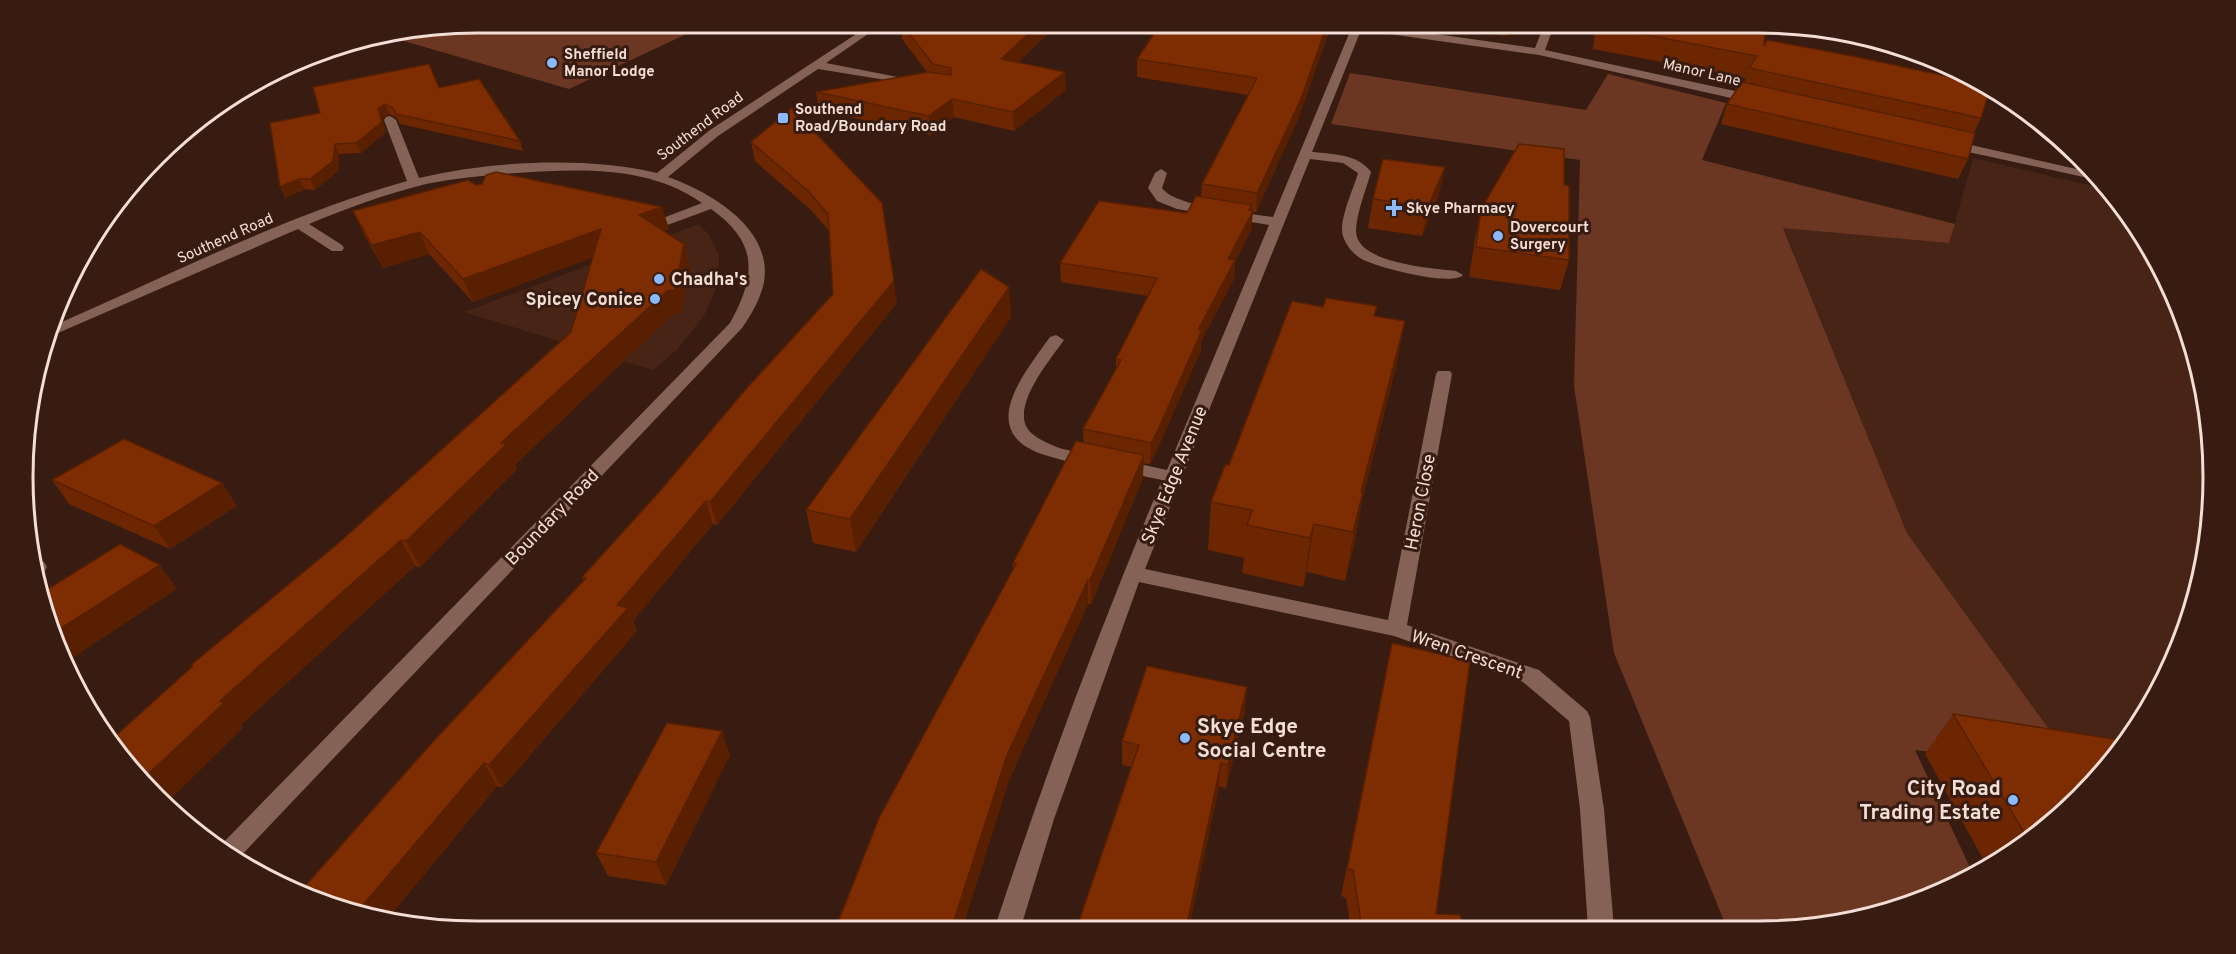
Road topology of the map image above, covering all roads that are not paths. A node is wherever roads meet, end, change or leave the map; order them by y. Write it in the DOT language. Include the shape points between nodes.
graph roads {
  1 [pos="863,33"];
  2 [pos="1356,33"];
  3 [pos="1407,33"];
  4 [pos="1546,33"];
  5 [pos="1539,52"];
  6 [pos="817,65"];
  7 [pos="926,85"];
  8 [pos="1774,104"];
  9 [pos="390,120"];
  10 [pos="1937,141"];
  11 [pos="1305,155"];
  12 [pos="1161,173"];
  13 [pos="2084,175"];
  14 [pos="660,177"];
  15 [pos="414,183"];
  16 [pos="713,204"];
  17 [pos="637,208"];
  18 [pos="1277,222"];
  19 [pos="298,223"];
  20 [pos="337,248"];
  21 [pos="1456,275"];
  22 [pos="59,329"];
  23 [pos="1056,340"];
  24 [pos="1444,375"];
  25 [pos="1173,477"];
  26 [pos="1133,574"];
  27 [pos="1396,629"];
  28 [pos="232,847"];
  29 [pos="1010,921"];
  30 [pos="1600,921"];
  1 -- 6 [label="street, Southend Road"];
  2 -- 11 [label="street, Skye Edge Avenue"];
  3 -- 5 [label="street, Manor Lane"];
  4 -- 5 [label="street"];
  5 -- 8 [label="street, Manor Lane"];
  6 -- 7 [label="street"];
  6 -- 14 [label="street, Southend Road" via="714,133"];
  9 -- 15 [label="street"];
  10 -- 13 [label="street"];
  11 -- 18 [label="street, Skye Edge Avenue"];
  11 -- 21 [label="street" via="1348,161 1365,172 1348,234 1366,256 1379,263"];
  12 -- 18 [label="street" via="1155,188 1162,198 1182,206"];
  14 -- 15 [label="street, Southend Road" via="609,167"];
  14 -- 16 [label="street, Boundary Road"];
  15 -- 19 [label="street, Southend Road"];
  16 -- 17 [label="street" via="662,223"];
  16 -- 28 [label="street, Boundary Road" via="744,232 758,271 754,292 736,325"];
  18 -- 25 [label="street, Skye Edge Avenue"];
  19 -- 20 [label="street"];
  19 -- 22 [label="street, Southend Road"];
  23 -- 25 [label="street" via="1016,403 1014,424 1024,440 1046,450"];
  24 -- 27 [label="street, Heron Close"];
  25 -- 26 [label="street, Skye Edge Avenue"];
  26 -- 27 [label="street, Wren Crescent"];
  26 -- 29 [label="street, Skye Edge Avenue" via="1042,819"];
  27 -- 30 [label="street, Wren Crescent" via="1531,676 1579,717 1592,809"];
}
